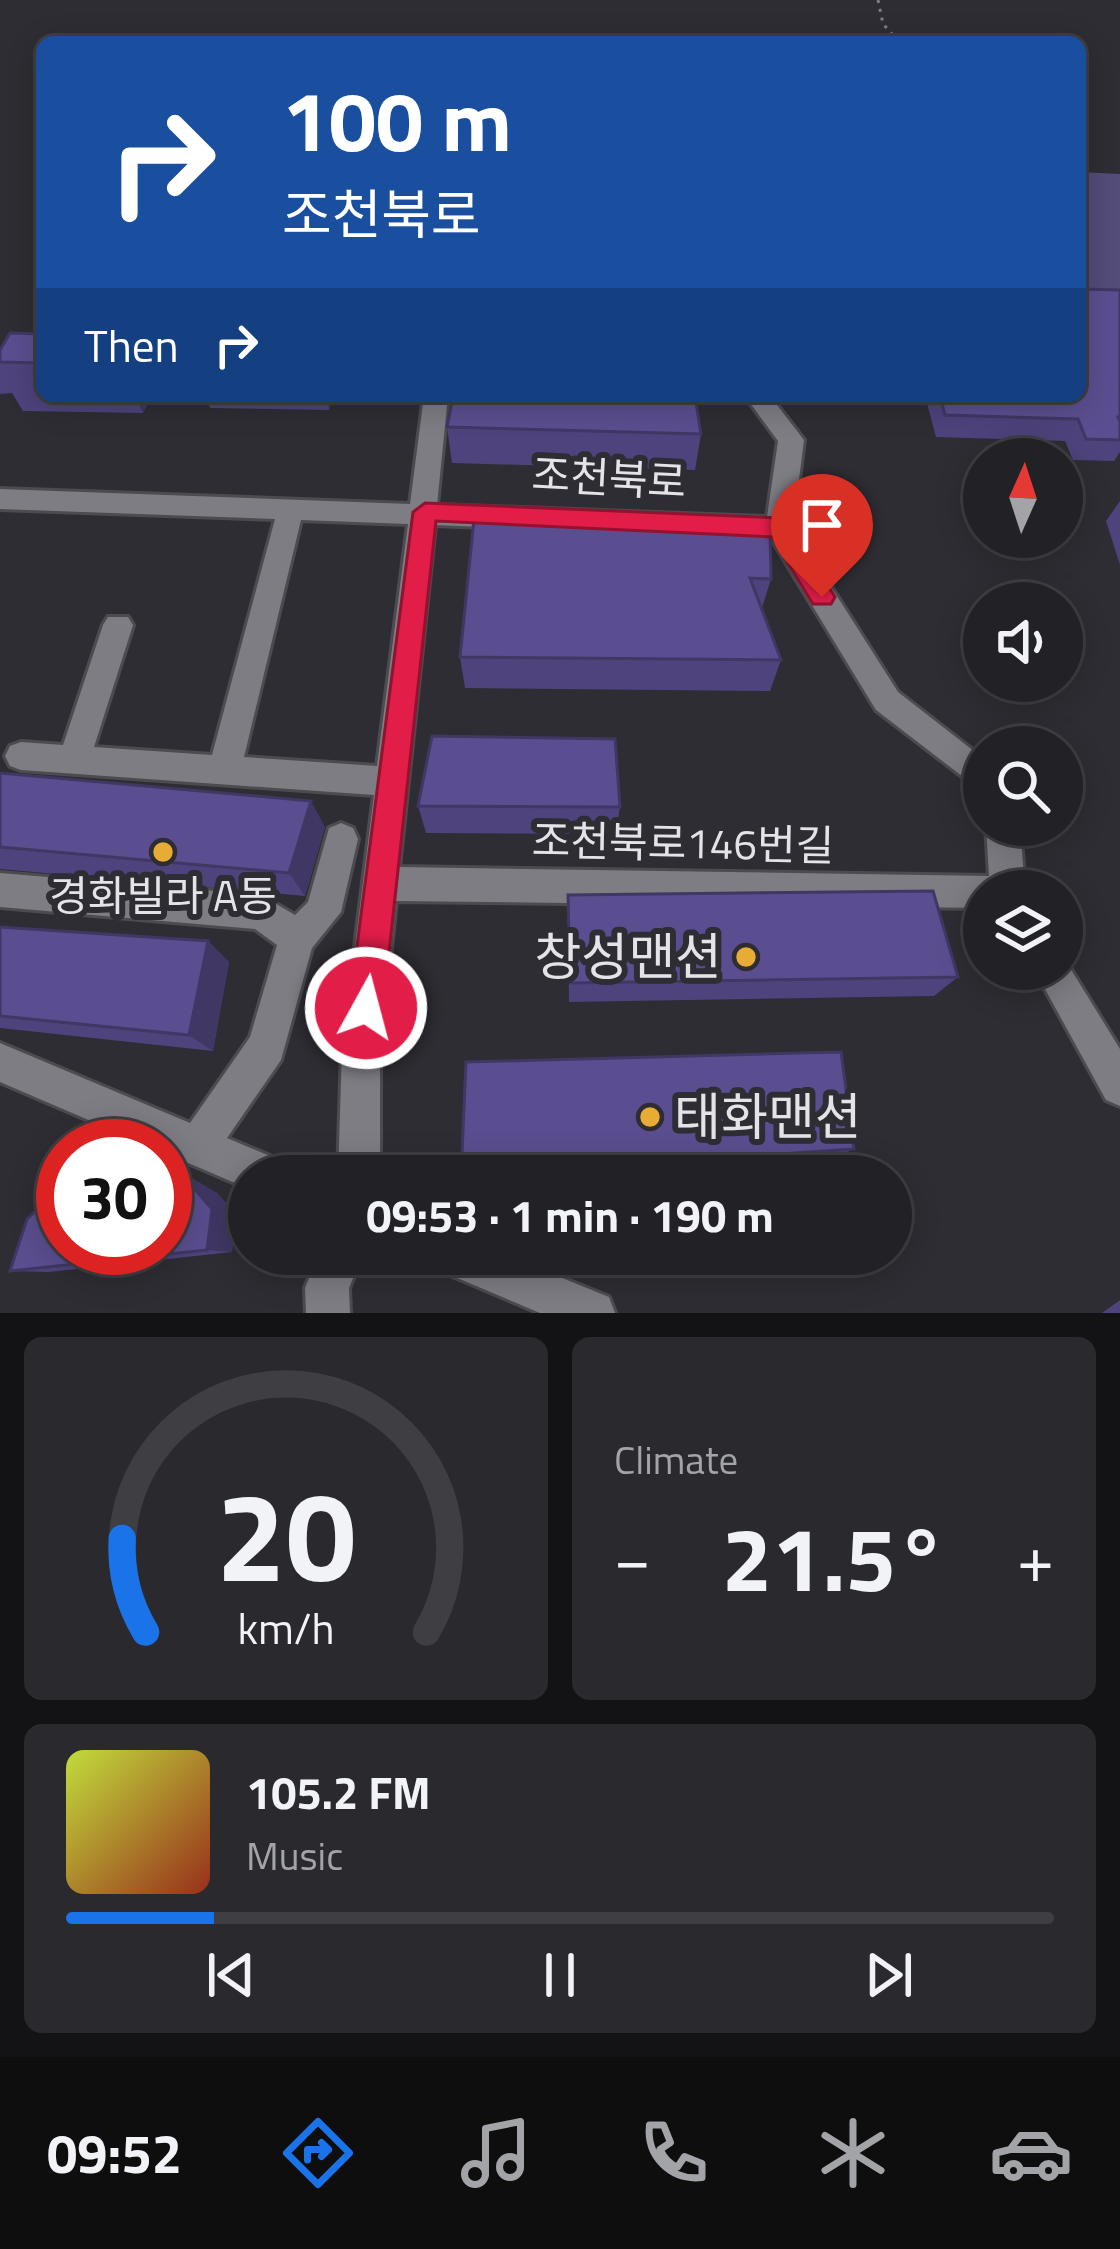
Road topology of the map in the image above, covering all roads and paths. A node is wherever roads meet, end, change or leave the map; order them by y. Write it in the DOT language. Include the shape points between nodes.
graph roads {
  1 [pos="878,0"];
  2 [pos="894,36"];
  3 [pos="435,402"];
  4 [pos="762,402"];
  5 [pos="0,500"];
  6 [pos="291,508"];
  7 [pos="425,512"];
  8 [pos="779,528"];
  9 [pos="118,625"];
  10 [pos="21,756"];
  11 [pos="74,760"];
  12 [pos="963,761"];
  13 [pos="224,771"];
  14 [pos="393,782"];
  15 [pos="340,839"];
  16 [pos="381,884"];
  17 [pos="0,890"];
  18 [pos="963,891"];
  19 [pos="297,938"];
  20 [pos="1064,990"];
  21 [pos="0,1062"];
  22 [pos="1120,1086"];
  23 [pos="198,1146"];
  24 [pos="359,1155"];
  25 [pos="228,1159"];
  26 [pos="332,1275"];
  27 [pos="502,1275"];
  28 [pos="328,1313"];
  29 [pos="593,1313"];
  1 -- 2 [label="path"];
  3 -- 7 [label="street"];
  4 -- 8 [label="street" via="791,440"];
  5 -- 6 [label="street, 조천북로"];
  6 -- 7 [label="street, 조천북로"];
  6 -- 13 [label="street"];
  7 -- 8 [label="street, 조천북로"];
  7 -- 14 [label="street"];
  8 -- 12 [label="street" via="887,700"];
  9 -- 11 [label="street"];
  10 -- 11 [label="street"];
  11 -- 13 [label="street"];
  13 -- 14 [label="street"];
  14 -- 16 [label="street"];
  15 -- 19 [label="street" via="323,912"];
  16 -- 18 [label="street, 조천북로146번길"];
  16 -- 24 [label="street" via="361,1050"];
  17 -- 19 [label="street" via="261,912"];
  19 -- 23 [label="street" via="267,1046"];
  20 -- 22 [label="street"];
  21 -- 23 [label="street"];
  23 -- 25 [label="street"];
  26 -- 28 [label="street"];
  27 -- 29 [label="street"];
}
